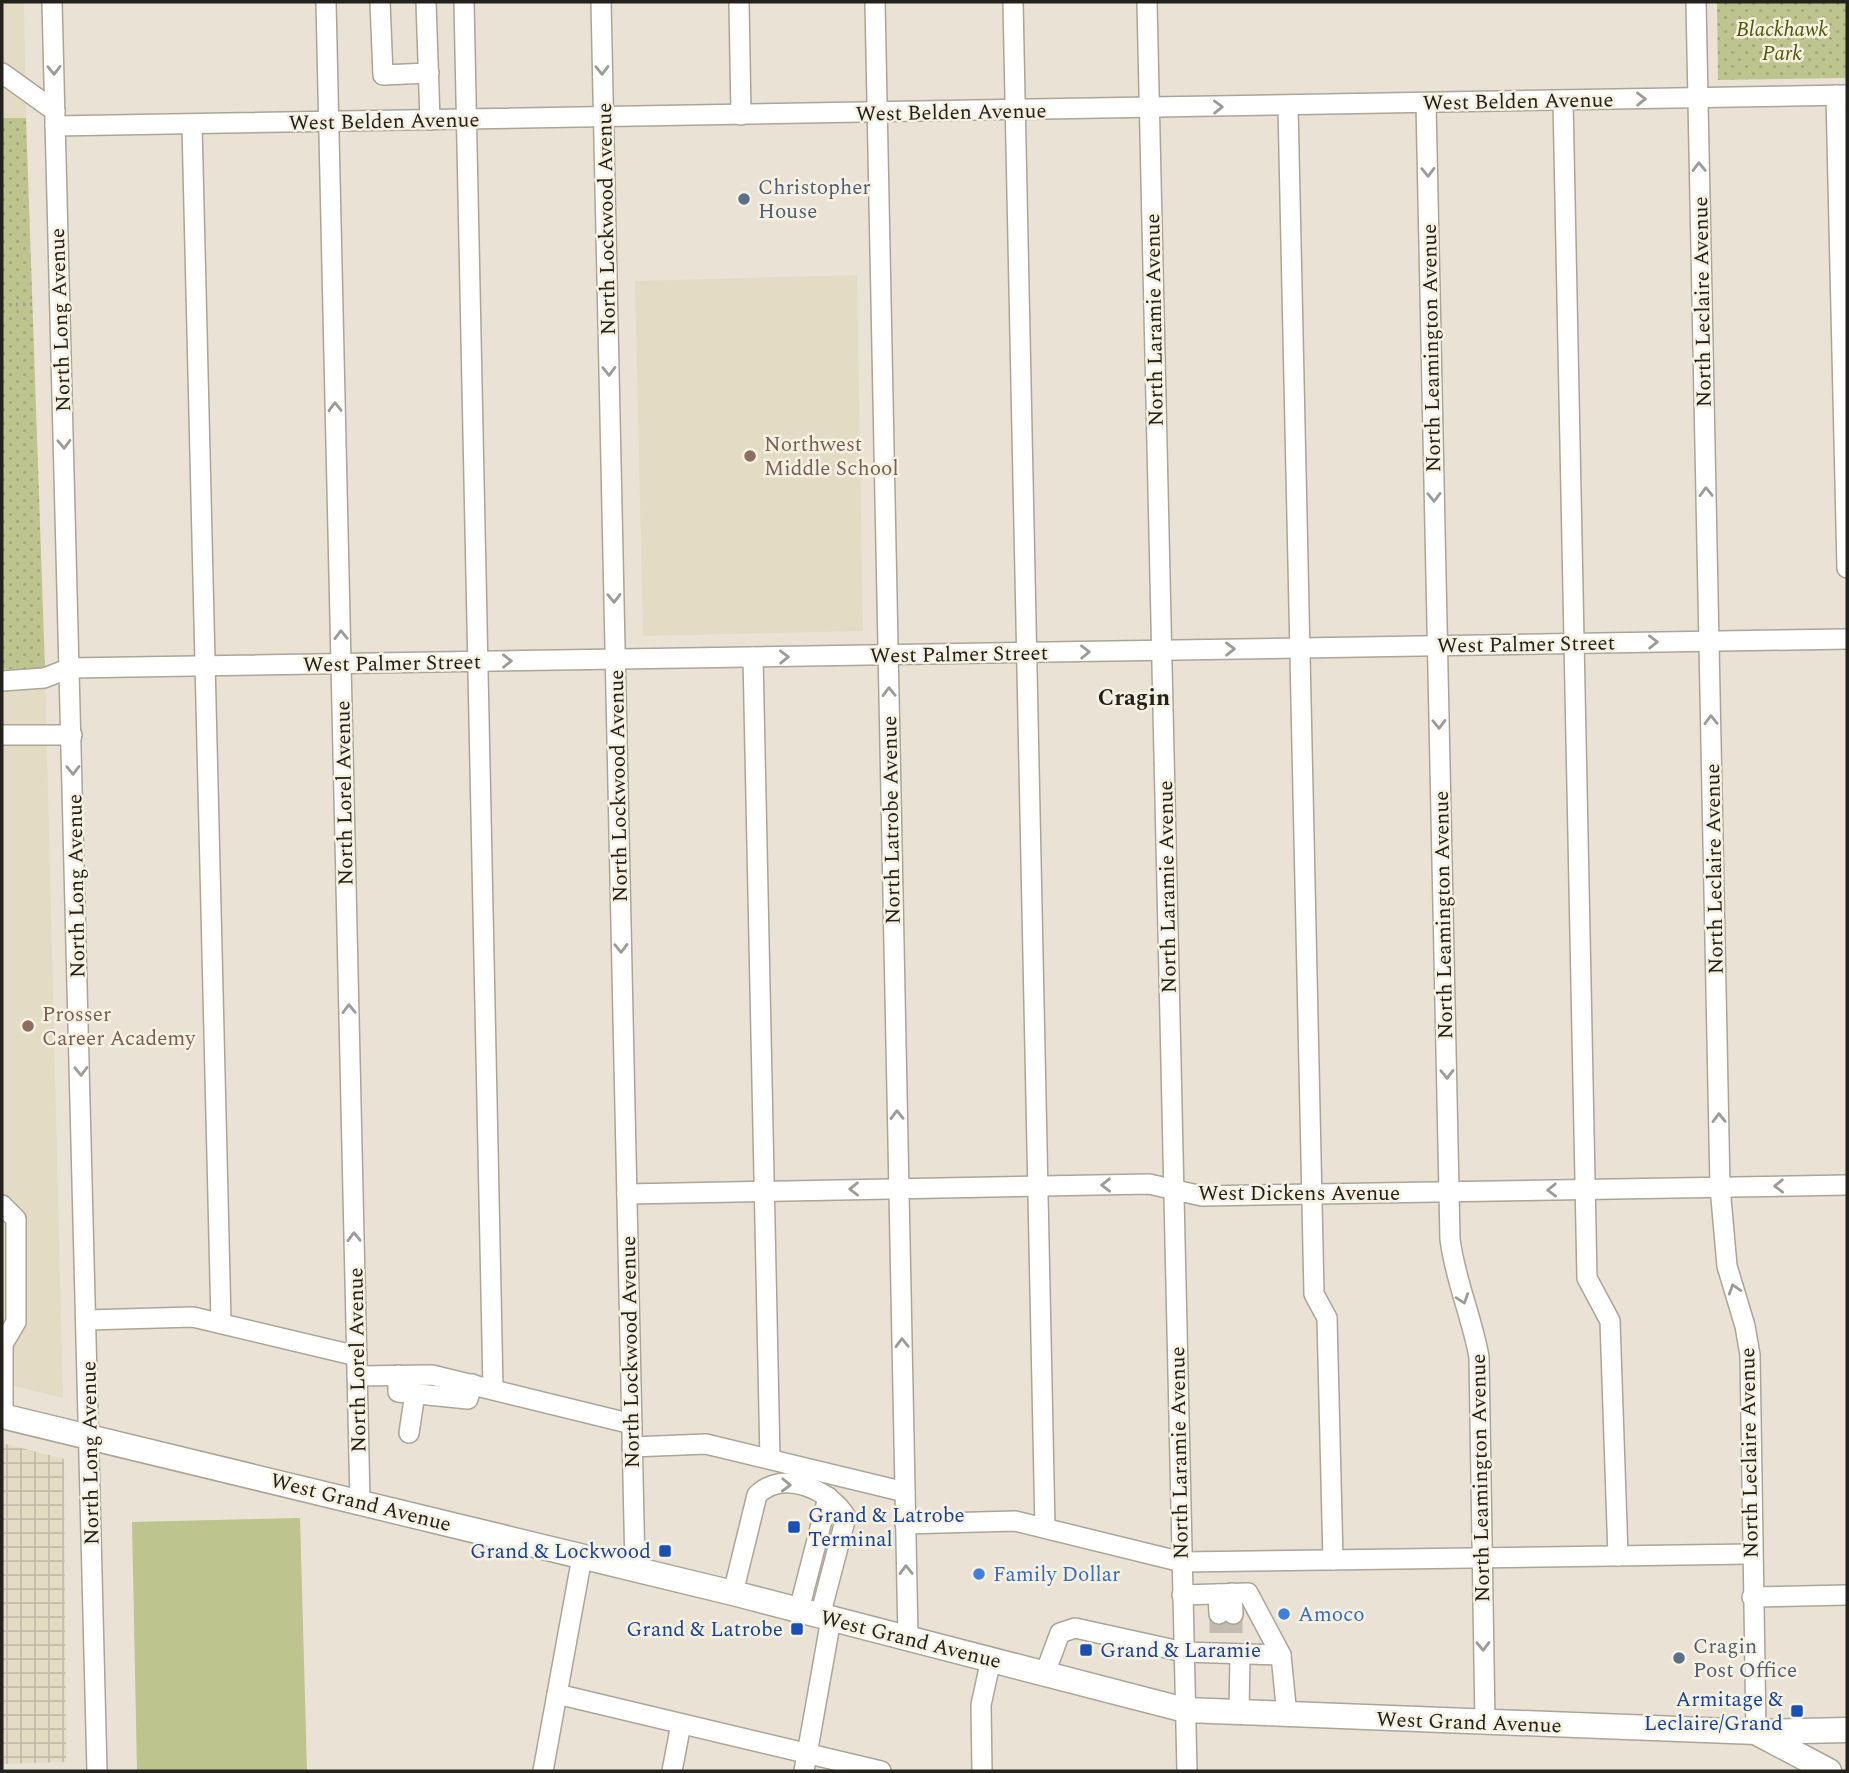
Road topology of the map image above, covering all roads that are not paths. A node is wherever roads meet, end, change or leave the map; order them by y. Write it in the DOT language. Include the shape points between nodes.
graph roads {
  1 [pos="52,2"];
  2 [pos="326,2"];
  3 [pos="380,2"];
  4 [pos="426,2"];
  5 [pos="464,2"];
  6 [pos="601,2"];
  7 [pos="738,2"];
  8 [pos="875,2"];
  9 [pos="1013,2"];
  10 [pos="1147,2"];
  11 [pos="1696,2"];
  12 [pos="2,73"];
  13 [pos="429,73"];
  14 [pos="1842,95"];
  15 [pos="1698,98"];
  16 [pos="1563,100"];
  17 [pos="1426,103"];
  18 [pos="1288,106"];
  19 [pos="1150,108"];
  20 [pos="1016,110"];
  21 [pos="877,113"];
  22 [pos="741,115"];
  23 [pos="604,118"];
  24 [pos="55,119"];
  25 [pos="430,120"];
  26 [pos="467,120"];
  27 [pos="329,122"];
  28 [pos="192,125"];
  29 [pos="1847,568"];
  30 [pos="1847,639"];
  31 [pos="1709,641"];
  32 [pos="1574,643"];
  33 [pos="1438,646"];
  34 [pos="1299,648"];
  35 [pos="1161,650"];
  36 [pos="1026,653"];
  37 [pos="888,655"];
  38 [pos="753,657"];
  39 [pos="615,659"];
  40 [pos="478,662"];
  41 [pos="341,664"];
  42 [pos="206,666"];
  43 [pos="70,668"];
  44 [pos="2,681"];
  45 [pos="2,735"];
  46 [pos="72,735"];
  47 [pos="1847,1185"];
  48 [pos="1039,1186"];
  49 [pos="1720,1187"];
  50 [pos="899,1189"];
  51 [pos="1586,1189"];
  52 [pos="765,1191"];
  53 [pos="1174,1191"];
  54 [pos="1449,1192"];
  55 [pos="627,1194"];
  56 [pos="1311,1194"];
  57 [pos="2,1205"];
  58 [pos="87,1320"];
  59 [pos="221,1322"];
  60 [pos="3,1344"];
  61 [pos="357,1366"];
  62 [pos="398,1376"];
  63 [pos="472,1384"];
  64 [pos="494,1388"];
  65 [pos="415,1393"];
  66 [pos="2,1416"];
  67 [pos="632,1424"];
  68 [pos="409,1433"];
  69 [pos="90,1438"];
  70 [pos="632,1447"];
  71 [pos="770,1459"];
  72 [pos="905,1492"];
  73 [pos="360,1501"];
  74 [pos="905,1524"];
  75 [pos="1045,1528"];
  76 [pos="1751,1554"];
  77 [pos="1618,1556"];
  78 [pos="582,1557"];
  79 [pos="1482,1558"];
  80 [pos="1332,1560"];
  81 [pos="1182,1562"];
  82 [pos="635,1569"];
  83 [pos="733,1593"];
  84 [pos="1225,1593"];
  85 [pos="1182,1595"];
  86 [pos="1847,1595"];
  87 [pos="1752,1597"];
  88 [pos="1226,1614"];
  89 [pos="816,1615"];
  90 [pos="908,1638"];
  91 [pos="1229,1648"];
  92 [pos="1184,1652"];
  93 [pos="1281,1655"];
  94 [pos="991,1660"];
  95 [pos="1045,1674"];
  96 [pos="557,1694"];
  97 [pos="1185,1710"];
  98 [pos="1239,1713"];
  99 [pos="1287,1716"];
  100 [pos="1485,1723"];
  101 [pos="681,1724"];
  102 [pos="1847,1730"];
  103 [pos="1756,1732"];
  104 [pos="805,1763"];
  105 [pos="97,1771"];
  106 [pos="542,1771"];
  107 [pos="672,1771"];
  108 [pos="881,1771"];
  109 [pos="982,1771"];
  110 [pos="1187,1771"];
  111 [pos="1829,1771"];
  1 -- 24 [label="street, North Long Avenue, one-way"];
  2 -- 27 [label="street, North Lorel Avenue"];
  3 -- 13 [label="street" via="383,75"];
  4 -- 13 [label="street"];
  5 -- 26 [label="street"];
  6 -- 23 [label="street, North Lockwood Avenue, one-way"];
  7 -- 22 [label="street"];
  8 -- 21 [label="street, North Latrobe Avenue"];
  9 -- 20 [label="street"];
  10 -- 19 [label="street, North Laramie Avenue"];
  11 -- 15 [label="street, North Leclaire Avenue"];
  12 -- 24 [label="street"];
  13 -- 25 [label="street"];
  14 -- 15 [label="street, West Belden Avenue"];
  14 -- 29 [label="street"];
  16 -- 15 [label="street, West Belden Avenue, one-way"];
  31 -- 15 [label="street, North Leclaire Avenue, one-way"];
  16 -- 17 [label="street, West Belden Avenue"];
  16 -- 32 [label="street"];
  17 -- 18 [label="street, West Belden Avenue"];
  17 -- 33 [label="street, North Leamington Avenue, one-way"];
  19 -- 18 [label="street, West Belden Avenue, one-way"];
  18 -- 34 [label="street"];
  19 -- 20 [label="street, West Belden Avenue"];
  19 -- 35 [label="street, North Laramie Avenue"];
  20 -- 21 [label="street, West Belden Avenue"];
  20 -- 36 [label="street"];
  21 -- 22 [label="street, West Belden Avenue"];
  21 -- 37 [label="street, North Latrobe Avenue"];
  22 -- 23 [label="street, West Belden Avenue"];
  23 -- 26 [label="street, West Belden Avenue"];
  23 -- 39 [label="street, North Lockwood Avenue, one-way"];
  24 -- 28 [label="street, West Belden Avenue"];
  24 -- 43 [label="street, North Long Avenue, one-way"];
  25 -- 26 [label="street, West Belden Avenue"];
  25 -- 27 [label="street, West Belden Avenue"];
  26 -- 40 [label="street"];
  27 -- 28 [label="street, West Belden Avenue"];
  41 -- 27 [label="street, North Lorel Avenue, one-way"];
  28 -- 42 [label="street"];
  30 -- 31 [label="street, West Palmer Street"];
  32 -- 31 [label="street, West Palmer Street, one-way"];
  49 -- 31 [label="street, North Leclaire Avenue, one-way"];
  32 -- 33 [label="street, West Palmer Street"];
  32 -- 51 [label="street"];
  33 -- 34 [label="street, West Palmer Street"];
  33 -- 54 [label="street, North Leamington Avenue, one-way"];
  35 -- 34 [label="street, West Palmer Street, one-way"];
  34 -- 56 [label="street"];
  36 -- 35 [label="street, West Palmer Street, one-way"];
  35 -- 53 [label="street, North Laramie Avenue"];
  36 -- 37 [label="street, West Palmer Street"];
  36 -- 48 [label="street"];
  38 -- 37 [label="street, West Palmer Street, one-way"];
  50 -- 37 [label="street, North Latrobe Avenue, one-way"];
  38 -- 39 [label="street, West Palmer Street"];
  38 -- 52 [label="street"];
  40 -- 39 [label="street, West Palmer Street, one-way"];
  39 -- 55 [label="street, North Lockwood Avenue, one-way"];
  40 -- 41 [label="street, West Palmer Street"];
  40 -- 64 [label="street"];
  41 -- 42 [label="street, West Palmer Street"];
  61 -- 41 [label="street, North Lorel Avenue, one-way"];
  42 -- 43 [label="street, West Palmer Street"];
  42 -- 59 [label="street"];
  43 -- 44 [label="street, West Palmer Street" via="40,678"];
  43 -- 46 [label="street, North Long Avenue"];
  45 -- 46 [label="street"];
  46 -- 58 [label="street, North Long Avenue, one-way"];
  47 -- 49 [label="street, West Dickens Avenue, one-way"];
  48 -- 50 [label="street, West Dickens Avenue"];
  53 -- 48 [label="street, West Dickens Avenue, one-way" via="1149,1184"];
  48 -- 75 [label="street"];
  49 -- 51 [label="street, West Dickens Avenue"];
  76 -- 49 [label="street, North Leclaire Avenue, one-way" via="1750,1355 1727,1266"];
  50 -- 52 [label="street, West Dickens Avenue, one-way"];
  72 -- 50 [label="street, North Latrobe Avenue, one-way"];
  51 -- 54 [label="street, West Dickens Avenue, one-way"];
  51 -- 77 [label="street" via="1587,1278 1610,1321 1612,1335"];
  52 -- 55 [label="street, West Dickens Avenue"];
  52 -- 71 [label="street"];
  53 -- 56 [label="street, West Dickens Avenue" via="1202,1196"];
  53 -- 81 [label="street, North Laramie Avenue"];
  54 -- 56 [label="street, West Dickens Avenue"];
  54 -- 79 [label="street, North Leamington Avenue, one-way" via="1454,1273 1479,1357"];
  55 -- 67 [label="street, North Lockwood Avenue"];
  56 -- 80 [label="street" via="1314,1294 1327,1318"];
  57 -- 60 [label="street" via="16,1219 16,1322"];
  58 -- 59 [label="street" via="193,1317"];
  58 -- 69 [label="street, North Long Avenue"];
  59 -- 61 [label="street"];
  60 -- 66 [label="street"];
  61 -- 62 [label="street"];
  61 -- 73 [label="street, North Lorel Avenue"];
  62 -- 63 [label="street" via="432,1375"];
  62 -- 65 [label="street" via="398,1392"];
  63 -- 64 [label="street"];
  63 -- 65 [label="street" via="468,1399"];
  64 -- 67 [label="street"];
  65 -- 68 [label="street"];
  66 -- 69 [label="main road, West Grand Avenue"];
  67 -- 70 [label="street, North Lockwood Avenue"];
  69 -- 73 [label="main road, West Grand Avenue"];
  69 -- 105 [label="street, North Long Avenue"];
  70 -- 71 [label="street" via="706,1444"];
  70 -- 82 [label="street, North Lockwood Avenue"];
  71 -- 72 [label="street"];
  72 -- 74 [label="street, North Latrobe Avenue"];
  73 -- 78 [label="main road, West Grand Avenue"];
  74 -- 75 [label="street" via="1015,1521"];
  90 -- 74 [label="street, North Latrobe Avenue, one-way"];
  75 -- 81 [label="street"];
  76 -- 77 [label="street"];
  76 -- 87 [label="street, North Leclaire Avenue"];
  77 -- 79 [label="street"];
  78 -- 82 [label="main road, West Grand Avenue"];
  78 -- 96 [label="street"];
  79 -- 80 [label="street"];
  79 -- 100 [label="street, North Leamington Avenue, one-way"];
  80 -- 81 [label="street"];
  81 -- 85 [label="street, North Laramie Avenue"];
  82 -- 83 [label="main road, West Grand Avenue"];
  83 -- 89 [label="main road, West Grand Avenue"];
  83 -- 89 [label="street, one-way" via="757,1495 777,1483 814,1488 846,1517"];
  84 -- 85 [label="street"];
  84 -- 88 [label="street"];
  84 -- 93 [label="street" via="1248,1592"];
  85 -- 92 [label="street, North Laramie Avenue"];
  86 -- 87 [label="street"];
  87 -- 103 [label="street, North Leclaire Avenue"];
  89 -- 90 [label="main road, West Grand Avenue"];
  89 -- 104 [label="street"];
  90 -- 94 [label="main road, West Grand Avenue"];
  91 -- 92 [label="street"];
  91 -- 93 [label="street"];
  91 -- 98 [label="street"];
  92 -- 95 [label="street" via="1065,1629"];
  92 -- 97 [label="street, North Laramie Avenue"];
  93 -- 99 [label="street"];
  94 -- 95 [label="main road, West Grand Avenue"];
  94 -- 109 [label="street" via="981,1705"];
  95 -- 97 [label="main road, West Grand Avenue"];
  96 -- 101 [label="street"];
  96 -- 106 [label="street"];
  97 -- 98 [label="main road, West Grand Avenue"];
  97 -- 110 [label="street, North Laramie Avenue"];
  98 -- 99 [label="main road, West Grand Avenue"];
  99 -- 100 [label="main road, West Grand Avenue"];
  100 -- 103 [label="main road, West Grand Avenue"];
  101 -- 104 [label="street"];
  101 -- 107 [label="street"];
  102 -- 103 [label="main road"];
  103 -- 111 [label="main road, West Grand Avenue"];
  104 -- 108 [label="street"];
}
